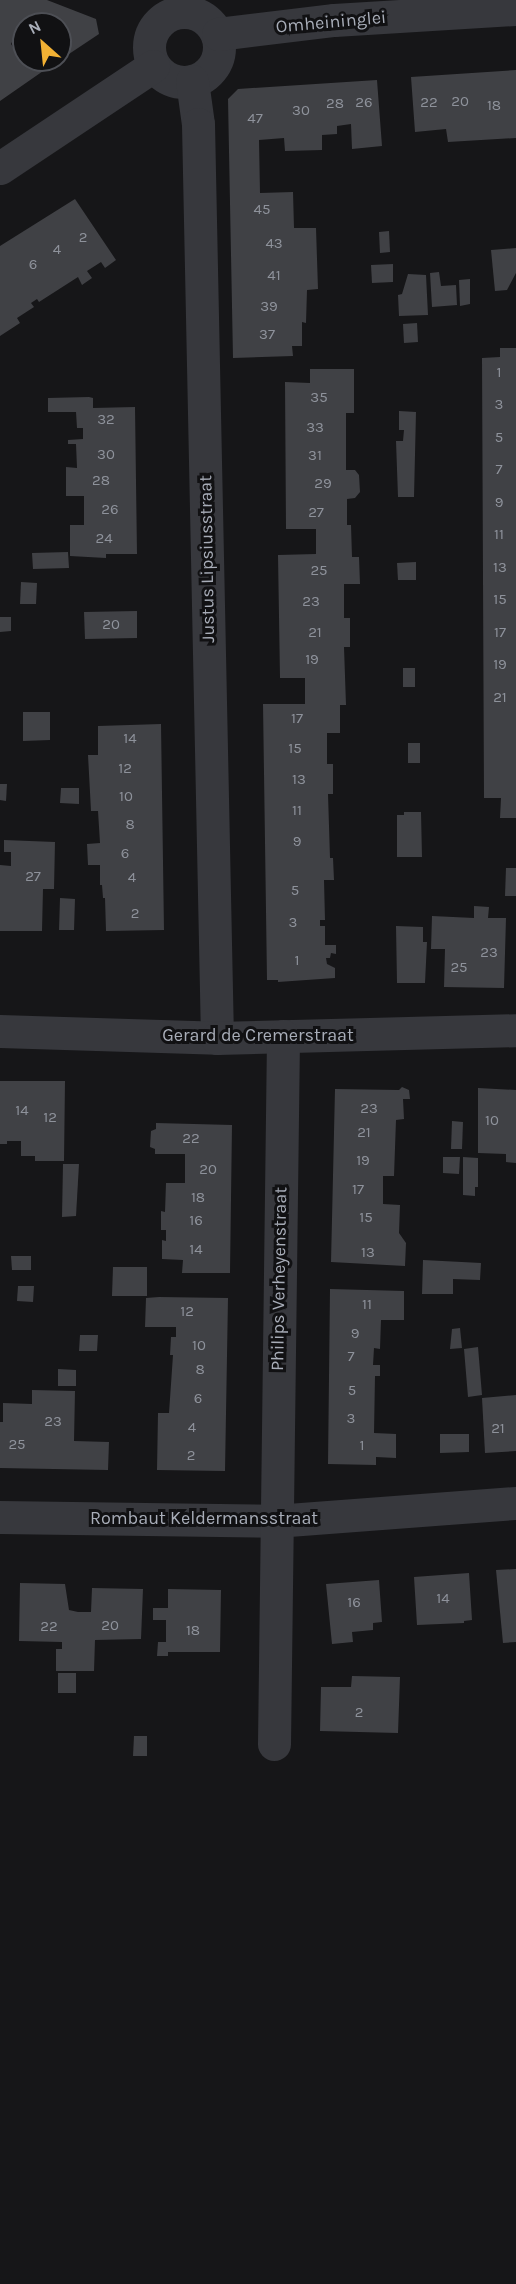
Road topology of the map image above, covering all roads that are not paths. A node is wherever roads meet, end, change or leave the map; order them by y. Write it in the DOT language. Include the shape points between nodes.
graph roads {
  1 [pos="162,7"];
  2 [pos="516,9"];
  3 [pos="218,34"];
  4 [pos="153,66"];
  5 [pos="192,81"];
  6 [pos="0,168"];
  7 [pos="0,1030"];
  8 [pos="516,1030"];
  9 [pos="283,1036"];
  10 [pos="217,1038"];
  11 [pos="516,1503"];
  12 [pos="0,1517"];
  13 [pos="275,1521"];
  14 [pos="274,1744"];
  1 -- 3 [label="street" via="196,13 209,21"];
  1 -- 4 [label="street" via="148,47"];
  2 -- 3 [label="street, Omheininglei" via="334,20"];
  3 -- 5 [label="street" via="220,45 215,63 203,77"];
  4 -- 5 [label="street" via="177,82"];
  4 -- 6 [label="street"];
  5 -- 10 [label="street, Justus Lipsiusstraat" via="198,124"];
  7 -- 10 [label="street, Gerard de Cremerstraat"];
  8 -- 9 [label="street, Gerard de Cremerstraat"];
  9 -- 10 [label="street, Gerard de Cremerstraat"];
  9 -- 13 [label="street, Philips Verheyenstraat"];
  11 -- 13 [label="street, Rombaut Keldermansstraat"];
  12 -- 13 [label="street, Rombaut Keldermansstraat"];
  13 -- 14 [label="street, Philips Verheyenstraat"];
}
